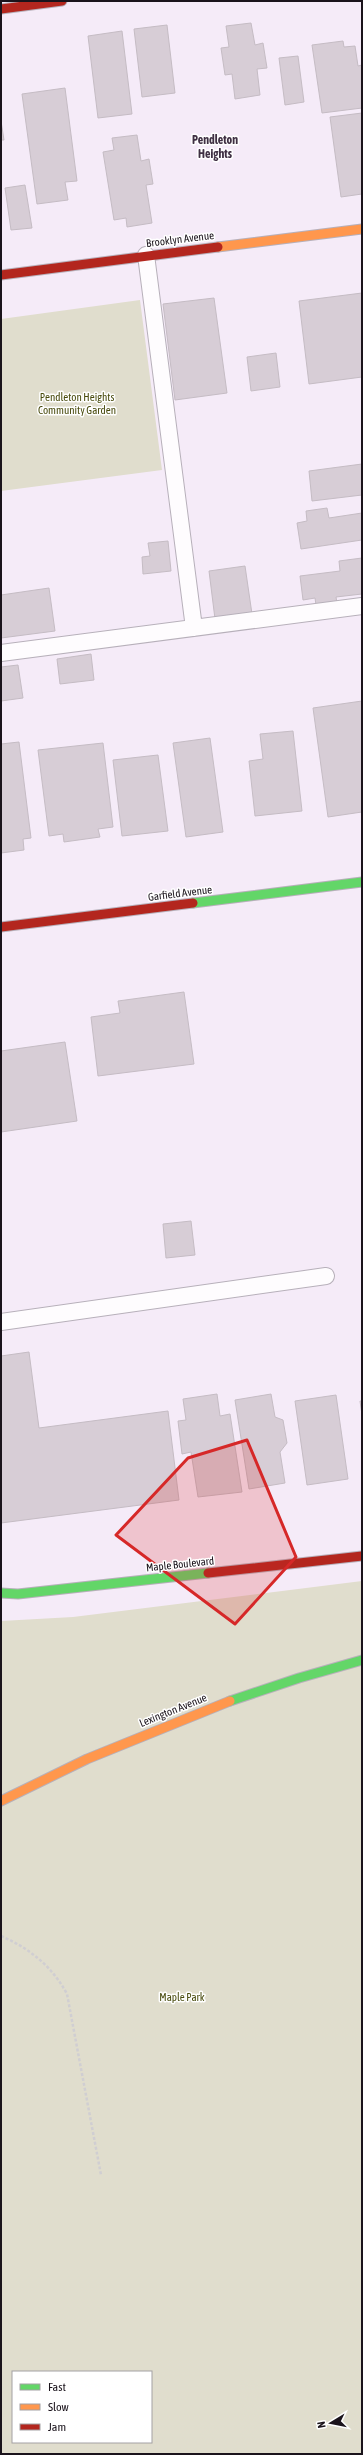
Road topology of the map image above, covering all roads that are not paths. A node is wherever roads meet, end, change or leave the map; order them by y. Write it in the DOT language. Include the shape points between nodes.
graph roads {
  1 [pos="62,1"];
  2 [pos="1,9"];
  3 [pos="362,229"];
  4 [pos="146,255"];
  5 [pos="1,275"];
  6 [pos="362,606"];
  7 [pos="194,628"];
  8 [pos="1,653"];
  9 [pos="362,882"];
  10 [pos="1,927"];
  11 [pos="326,1276"];
  12 [pos="1,1322"];
  13 [pos="362,1556"];
  14 [pos="1,1592"];
  15 [pos="362,1660"];
  16 [pos="1,1801"];
  1 -- 2 [label="street"];
  3 -- 4 [label="street, Brooklyn Avenue"];
  4 -- 5 [label="street, Brooklyn Avenue"];
  4 -- 7 [label="lane"];
  6 -- 7 [label="lane"];
  7 -- 8 [label="lane"];
  9 -- 10 [label="street, Garfield Avenue"];
  11 -- 12 [label="lane"];
  13 -- 14 [label="street, Maple Boulevard" via="18,1594"];
  15 -- 16 [label="street, Lexington Avenue" via="309,1673 189,1715 30,1784"];
}
